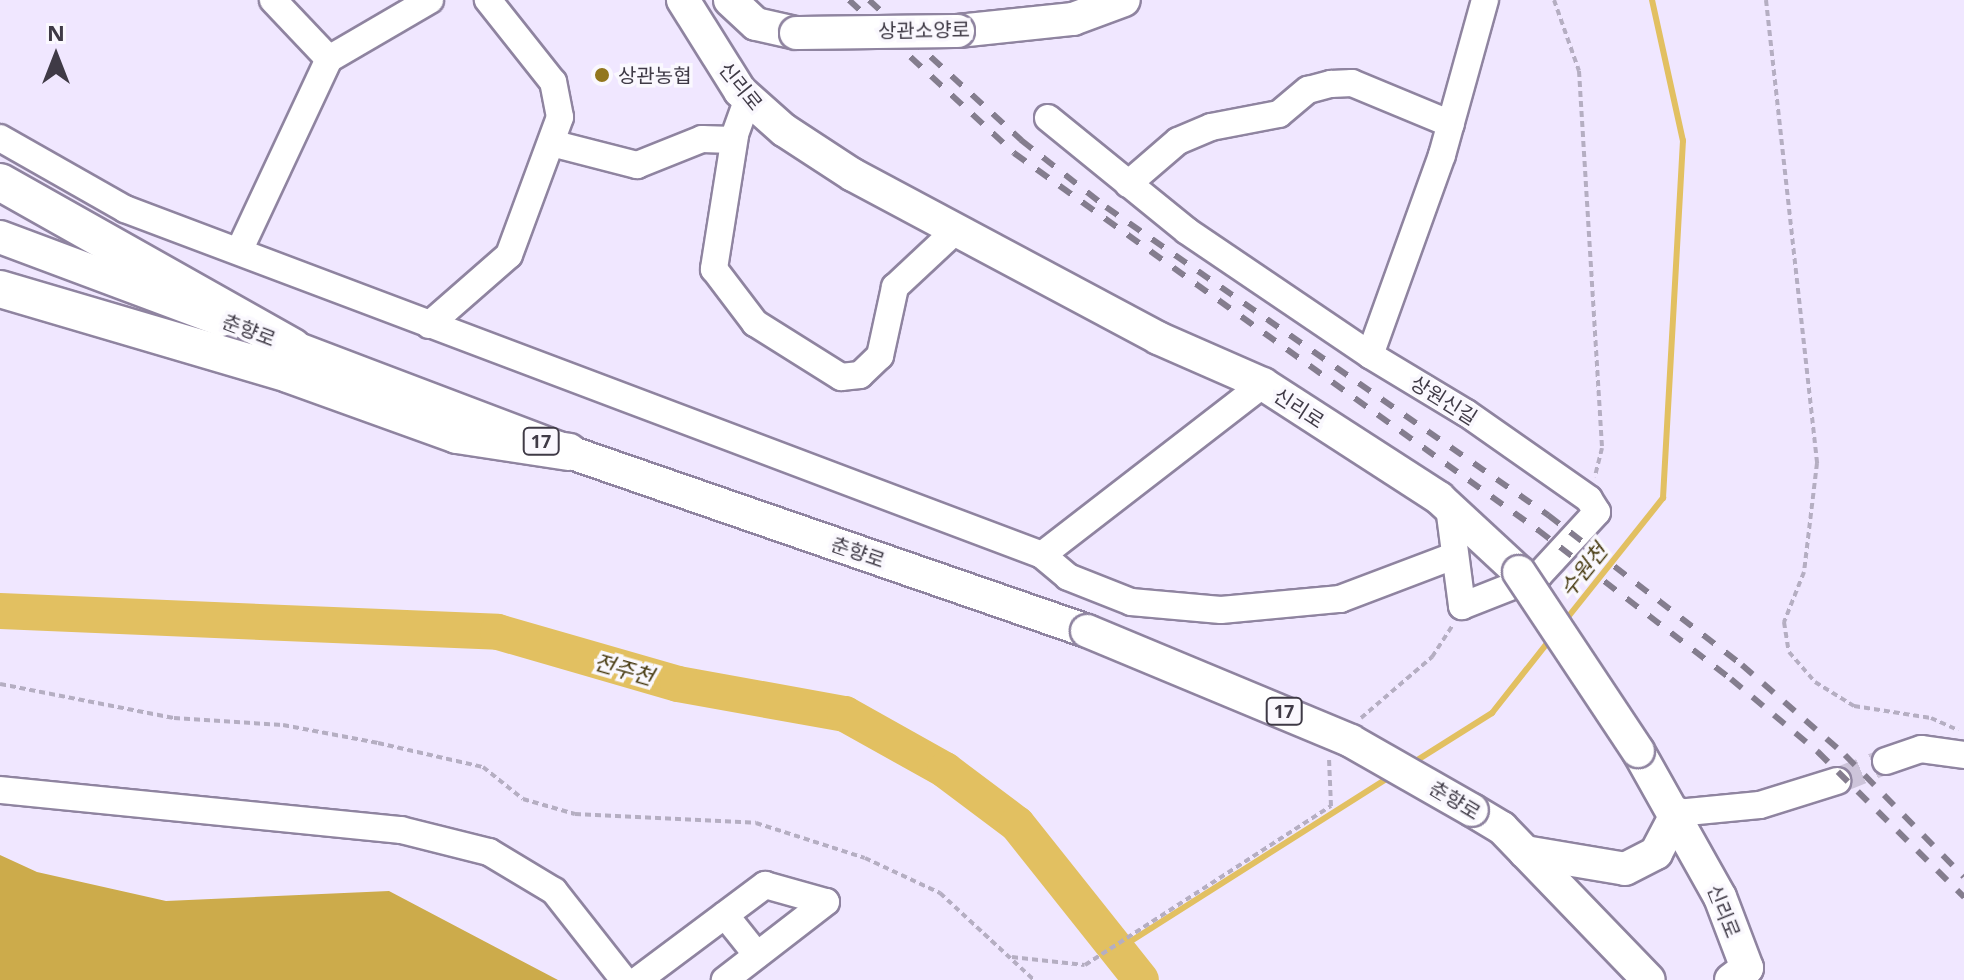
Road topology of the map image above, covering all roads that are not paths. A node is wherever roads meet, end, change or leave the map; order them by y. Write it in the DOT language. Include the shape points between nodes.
graph roads {
  1 [pos="273,0"];
  2 [pos="430,0"];
  3 [pos="488,0"];
  4 [pos="683,0"];
  5 [pos="730,0"];
  6 [pos="1124,0"];
  7 [pos="1485,0"];
  8 [pos="329,59"];
  9 [pos="748,98"];
  10 [pos="1048,118"];
  11 [pos="1451,124"];
  12 [pos="735,136"];
  13 [pos="0,138"];
  14 [pos="555,144"];
  15 [pos="0,182"];
  16 [pos="1128,184"];
  17 [pos="956,230"];
  18 [pos="0,237"];
  19 [pos="239,251"];
  20 [pos="0,289"];
  21 [pos="429,325"];
  22 [pos="293,347"];
  23 [pos="1370,355"];
  24 [pos="1263,384"];
  25 [pos="569,452"];
  26 [pos="1449,507"];
  27 [pos="1042,555"];
  28 [pos="1453,556"];
  29 [pos="1964,755"];
  30 [pos="1886,761"];
  31 [pos="1837,781"];
  32 [pos="0,790"];
  33 [pos="1677,813"];
  34 [pos="1525,852"];
  35 [pos="725,915"];
  36 [pos="757,955"];
  37 [pos="1743,976"];
  38 [pos="624,980"];
  39 [pos="638,980"];
  40 [pos="725,980"];
  41 [pos="1649,980"];
  1 -- 8 [label="street"];
  2 -- 8 [label="street"];
  3 -- 14 [label="street" via="553,82 560,117"];
  4 -- 9 [label="main road, 신리로"];
  5 -- 6 [label="main road, 상관소양로, bridge" via="756,24 796,33 958,31 1073,19"];
  7 -- 11 [label="street"];
  8 -- 19 [label="street"];
  9 -- 12 [label="street"];
  9 -- 17 [label="main road, 신리로" via="853,175"];
  10 -- 16 [label="street, 상원신길"];
  11 -- 16 [label="street" via="1352,83 1331,84 1308,90 1279,114 1211,127 1178,141"];
  11 -- 23 [label="street"];
  12 -- 14 [label="street" via="702,139 637,165"];
  12 -- 17 [label="street" via="714,269 755,323 841,377 860,375 880,356 895,287"];
  13 -- 19 [label="street" via="125,209"];
  14 -- 21 [label="street" via="509,255"];
  15 -- 22 [label="highway"];
  16 -- 23 [label="street, 상원신길"];
  17 -- 24 [label="main road, 신리로" via="1158,338"];
  18 -- 22 [label="main road, 춘향로 / 17"];
  19 -- 21 [label="street"];
  20 -- 25 [label="highway" via="288,374 457,435"];
  21 -- 27 [label="street"];
  22 -- 25 [label="main road, 춘향로 / 17"];
  23 -- 28 [label="street, 상원신길" via="1589,499 1597,512 1538,576 1462,606"];
  24 -- 26 [label="main road, 신리로"];
  24 -- 27 [label="street"];
  25 -- 34 [label="main road, 춘향로 / 17, bridge" via="1087,631 1351,741 1472,810"];
  26 -- 28 [label="street"];
  26 -- 33 [label="main road, 신리로, bridge" via="1519,572"];
  27 -- 28 [label="street" via="1068,577 1131,602 1221,610 1340,599"];
  29 -- 30 [label="street" via="1921,749"];
  31 -- 33 [label="street" via="1760,805"];
  32 -- 38 [label="street" via="401,830 489,852 554,891"];
  33 -- 34 [label="main road" via="1656,853 1625,869"];
  33 -- 37 [label="main road, 신리로" via="1720,897"];
  34 -- 41 [label="main road, 춘향로 / 17"];
  35 -- 36 [label="street"];
  35 -- 36 [label="street" via="765,885 826,902"];
  35 -- 39 [label="street"];
  36 -- 40 [label="street"];
}
